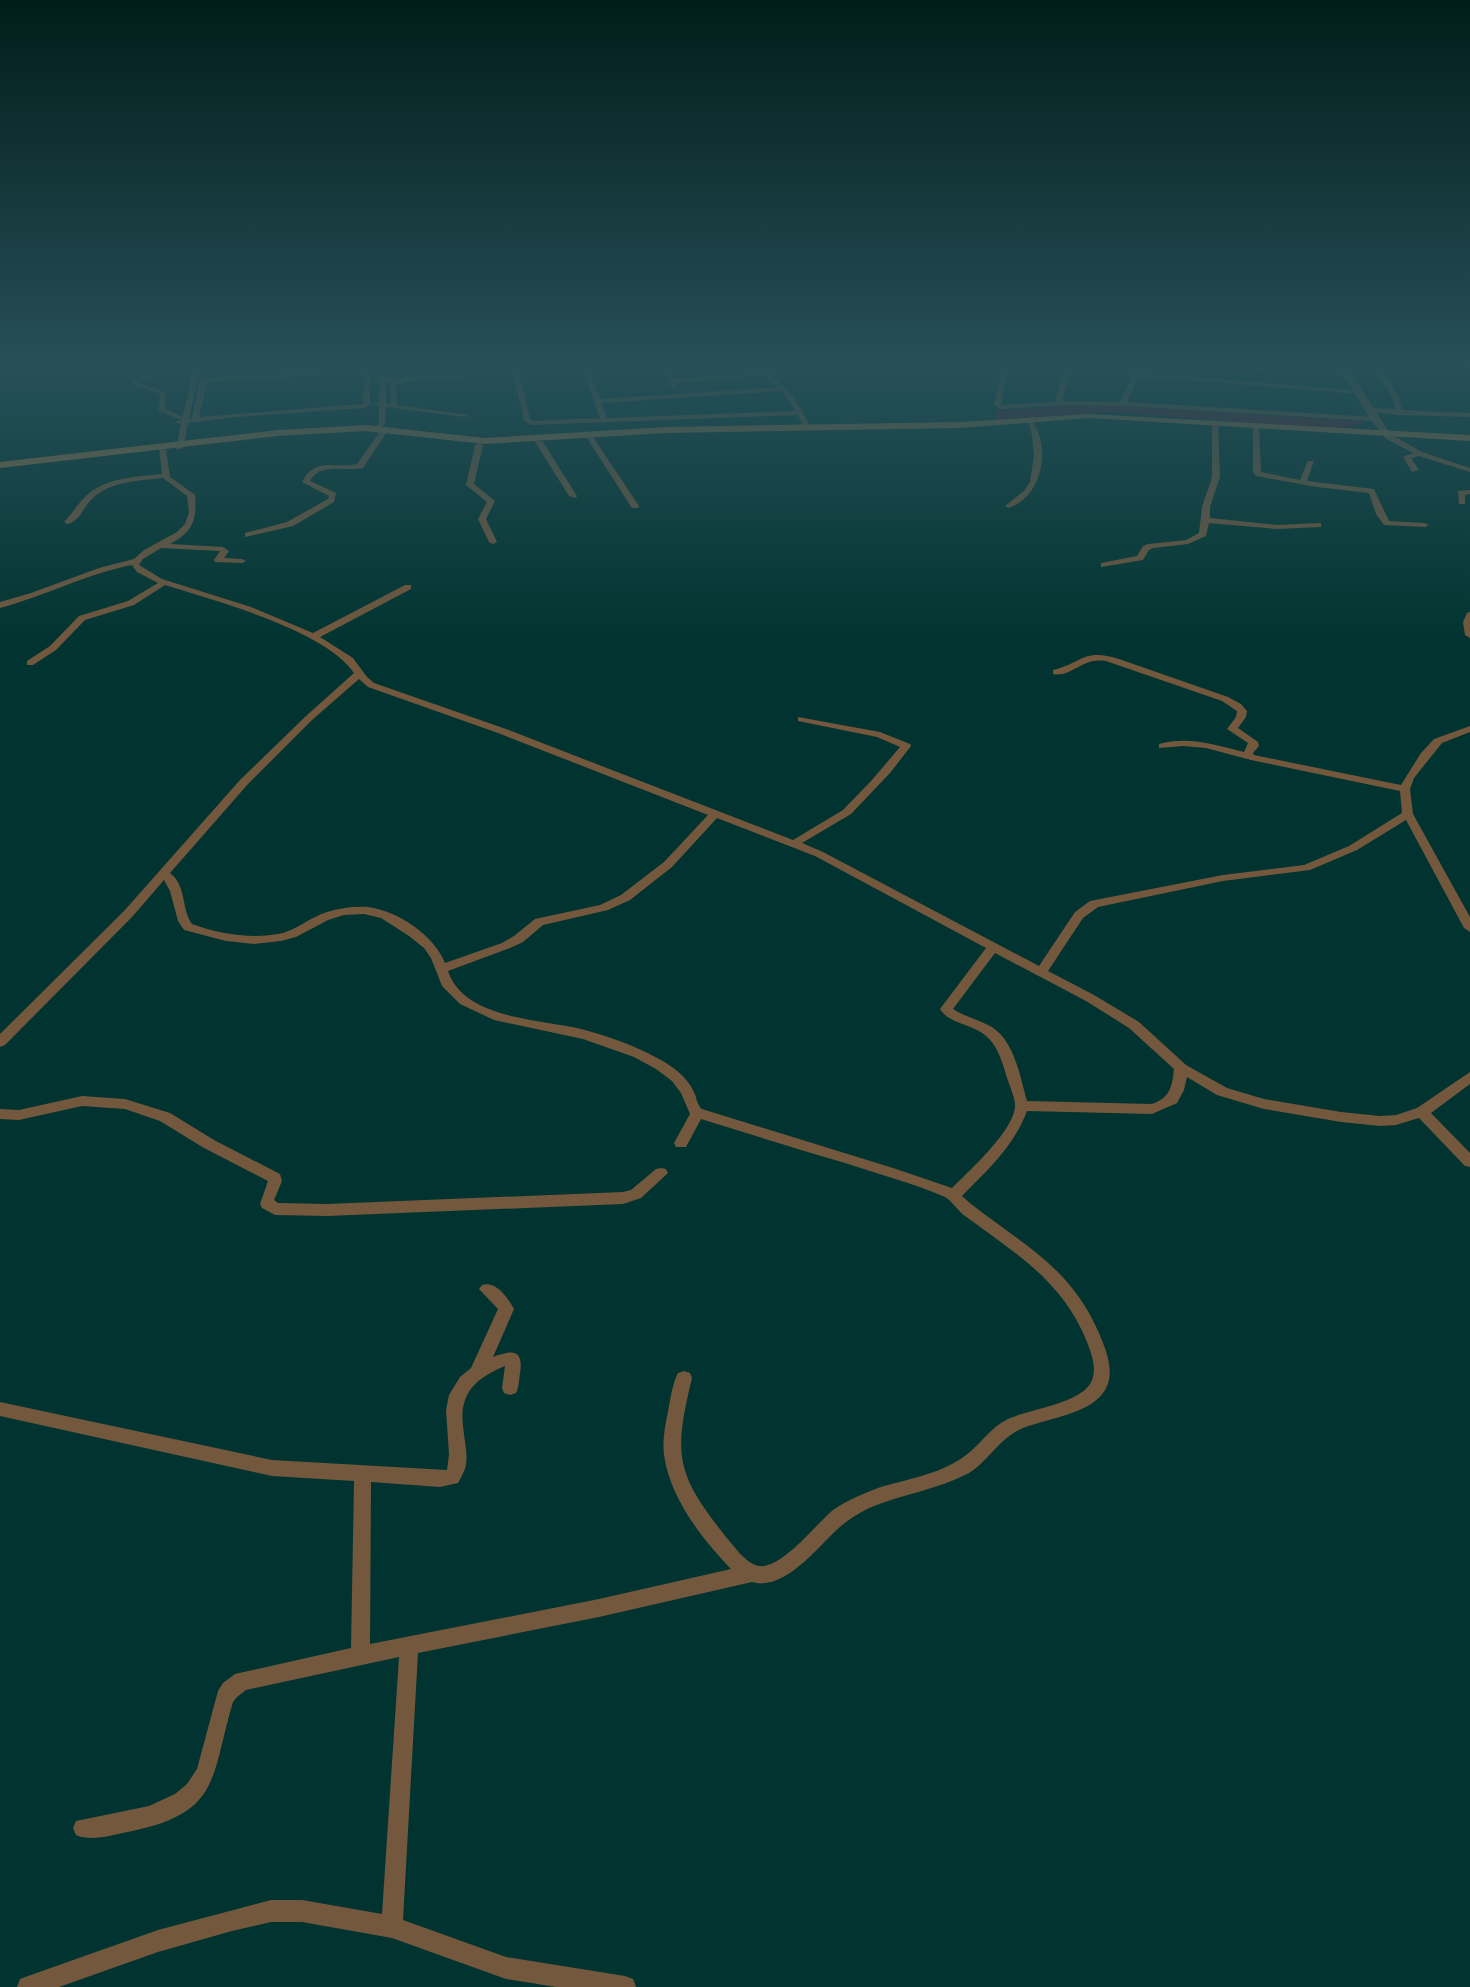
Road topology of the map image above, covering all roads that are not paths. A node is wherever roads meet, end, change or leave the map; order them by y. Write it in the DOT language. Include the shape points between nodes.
graph roads {
  1 [pos="84,457"];
  2 [pos="170,457"];
  3 [pos="364,457"];
  4 [pos="476,457"];
  5 [pos="548,457"];
  6 [pos="603,457"];
  7 [pos="1036,457"];
  8 [pos="1216,457"];
  9 [pos="1257,457"];
  10 [pos="1408,457"];
  11 [pos="1428,457"];
  12 [pos="1311,464"];
  13 [pos="0,466"];
  14 [pos="1414,470"];
  15 [pos="1470,470"];
  16 [pos="165,476"];
  17 [pos="1303,482"];
  18 [pos="1470,492"];
  19 [pos="573,496"];
  20 [pos="1462,502"];
  21 [pos="635,506"];
  22 [pos="1010,506"];
  23 [pos="1206,520"];
  24 [pos="68,522"];
  25 [pos="1318,525"];
  26 [pos="1425,525"];
  27 [pos="248,535"];
  28 [pos="493,542"];
  29 [pos="162,546"];
  30 [pos="137,561"];
  31 [pos="242,561"];
  32 [pos="1104,565"];
  33 [pos="165,582"];
  34 [pos="408,587"];
  35 [pos="0,605"];
  36 [pos="1470,615"];
  37 [pos="1470,635"];
  38 [pos="312,637"];
  39 [pos="30,663"];
  40 [pos="1056,672"];
  41 [pos="358,674"];
  42 [pos="801,719"];
  43 [pos="1470,729"];
  44 [pos="1162,746"];
  45 [pos="1249,756"];
  46 [pos="1405,789"];
  47 [pos="715,813"];
  48 [pos="1408,814"];
  49 [pos="794,844"];
  50 [pos="164,874"];
  51 [pos="1470,928"];
  52 [pos="992,948"];
  53 [pos="440,969"];
  54 [pos="1041,972"];
  55 [pos="0,1042"];
  56 [pos="1181,1068"];
  57 [pos="1470,1077"];
  58 [pos="1022,1106"];
  59 [pos="1422,1112"];
  60 [pos="697,1113"];
  61 [pos="0,1114"];
  62 [pos="681,1143"];
  63 [pos="1470,1162"];
  64 [pos="661,1173"];
  65 [pos="954,1195"];
  66 [pos="487,1289"];
  67 [pos="478,1372"];
  68 [pos="684,1378"];
  69 [pos="510,1388"];
  70 [pos="0,1409"];
  71 [pos="362,1476"];
  72 [pos="752,1574"];
  73 [pos="409,1645"];
  74 [pos="360,1655"];
  75 [pos="83,1828"];
  76 [pos="392,1927"];
  77 [pos="28,1987"];
  78 [pos="625,1987"];
  1 -- 13 [label="main road"];
  2 -- 16 [label="street"];
  3 -- 27 [label="street" via="360,466 347,469 324,466 307,478 307,484 333,495 331,500 290,524"];
  4 -- 28 [label="street" via="470,484 491,502 482,519"];
  5 -- 19 [label="street"];
  6 -- 21 [label="street"];
  7 -- 22 [label="street" via="1031,488"];
  8 -- 23 [label="street" via="1216,477 1206,507"];
  9 -- 17 [label="street" via="1258,472"];
  10 -- 14 [label="street"];
  11 -- 15 [label="street"];
  12 -- 17 [label="street"];
  16 -- 24 [label="street" via="104,487 88,498 78,515"];
  16 -- 29 [label="street" via="191,495 192,509 188,528"];
  17 -- 26 [label="street" via="1371,491 1378,513 1387,523"];
  18 -- 20 [label="street" via="1461,493"];
  23 -- 25 [label="street" via="1277,528"];
  23 -- 32 [label="street" via="1203,534 1191,541 1151,546 1140,558"];
  29 -- 30 [label="street"];
  29 -- 31 [label="street" via="224,549 218,560"];
  30 -- 33 [label="street" via="135,566 139,570"];
  30 -- 35 [label="street" via="102,569"];
  33 -- 38 [label="street" via="223,600"];
  33 -- 39 [label="street" via="131,602 82,618 53,648"];
  34 -- 38 [label="street"];
  36 -- 37 [label="street" via="1467,627"];
  38 -- 41 [label="street" via="345,656"];
  40 -- 45 [label="street" via="1069,670 1086,658 1108,659 1225,699 1241,709 1241,717 1232,729 1253,742"];
  41 -- 47 [label="street" via="371,685 502,731"];
  41 -- 50 [label="street" via="244,782"];
  42 -- 49 [label="street" via="880,735 906,746 848,812"];
  43 -- 46 [label="street" via="1434,744 1409,778"];
  44 -- 45 [label="street" via="1185,743"];
  45 -- 46 [label="street"];
  46 -- 48 [label="street"];
  47 -- 49 [label="street"];
  47 -- 53 [label="street" via="673,859 619,901 602,908 541,921 508,945"];
  48 -- 51 [label="street"];
  48 -- 54 [label="street" via="1353,848 1306,868 1223,878 1094,904 1079,915"];
  49 -- 52 [label="street"];
  50 -- 53 [label="street" via="174,882 184,922 194,930 232,938 274,939 324,917 370,910 421,938 434,952"];
  50 -- 55 [label="street"];
  52 -- 54 [label="street"];
  52 -- 58 [label="street" via="946,1009 987,1030 998,1040 1009,1062"];
  53 -- 60 [label="street" via="445,983 458,996 491,1016 608,1041 666,1068 682,1082"];
  54 -- 56 [label="street" via="1134,1025"];
  56 -- 58 [label="street" via="1178,1094 1172,1101 1152,1109"];
  56 -- 59 [label="street" via="1222,1092 1264,1104 1380,1121"];
  57 -- 59 [label="street"];
  58 -- 65 [label="street" via="999,1149"];
  59 -- 63 [label="street"];
  60 -- 62 [label="street"];
  60 -- 65 [label="street"];
  61 -- 64 [label="street" via="19,1116 82,1101 125,1104 155,1113 275,1178 267,1204 275,1209 326,1210 623,1198 636,1194"];
  65 -- 72 [label="street" via="1054,1278 1071,1297 1100,1357 1100,1384 1092,1396 1075,1405 1009,1426 971,1462 948,1475 857,1505 841,1514 806,1550 786,1564 762,1575"];
  66 -- 67 [label="street" via="502,1301 506,1309"];
  67 -- 69 [label="street" via="511,1358 514,1362"];
  67 -- 71 [label="street" via="468,1380 456,1400 452,1423 457,1467 452,1477"];
  68 -- 72 [label="street" via="671,1443 675,1474 695,1509 735,1560"];
  70 -- 71 [label="street" via="272,1468"];
  71 -- 74 [label="street"];
  72 -- 73 [label="street"];
  73 -- 74 [label="street"];
  73 -- 76 [label="street"];
  74 -- 75 [label="street" via="254,1678 236,1685 230,1690 222,1708 207,1767 197,1789 143,1819"];
  76 -- 77 [label="street" via="302,1911 271,1911 158,1941"];
  76 -- 78 [label="street" via="506,1968"];
}
